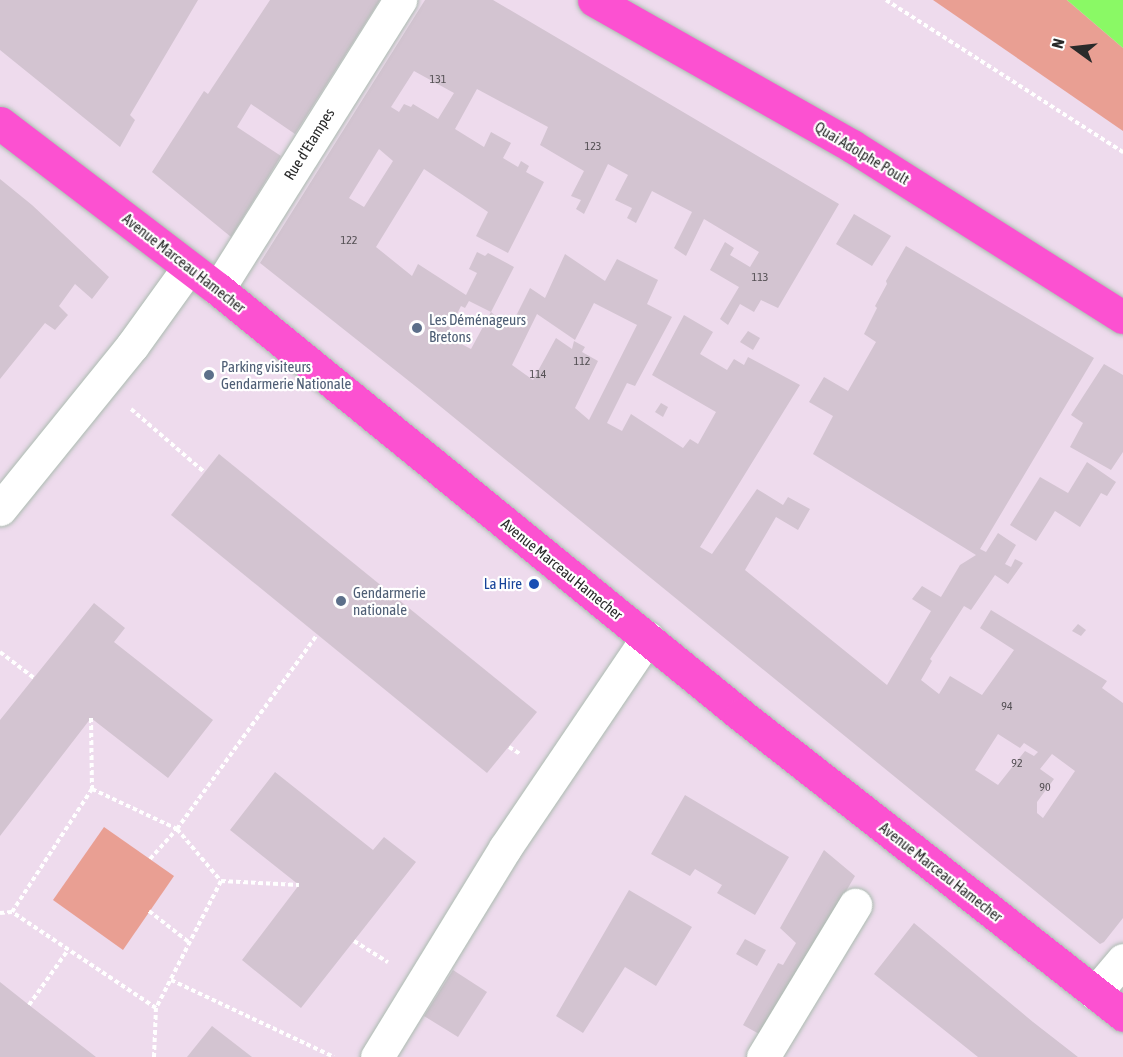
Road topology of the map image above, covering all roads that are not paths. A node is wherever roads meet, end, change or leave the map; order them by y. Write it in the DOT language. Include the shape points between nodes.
graph roads {
  1 [pos="400,0"];
  2 [pos="594,0"];
  3 [pos="0,123"];
  4 [pos="188,268"];
  5 [pos="218,288"];
  6 [pos="1123,317"];
  7 [pos="0,509"];
  8 [pos="647,638"];
  9 [pos="855,905"];
  10 [pos="1123,960"];
  11 [pos="1095,993"];
  12 [pos="1123,1015"];
  13 [pos="376,1057"];
  14 [pos="763,1057"];
  1 -- 5 [label="street, Rue d'Etampes"];
  2 -- 6 [label="main road, Quai Adolphe Poult" via="852,146"];
  3 -- 4 [label="main road, Avenue Marceau Hamecher"];
  4 -- 5 [label="main road, Avenue Marceau Hamecher"];
  4 -- 7 [label="street" via="132,346"];
  5 -- 8 [label="main road, Avenue Marceau Hamecher"];
  8 -- 11 [label="main road, Avenue Marceau Hamecher"];
  8 -- 13 [label="street" via="506,848"];
  9 -- 14 [label="street"];
  10 -- 11 [label="street"];
  11 -- 12 [label="main road, Avenue Marceau Hamecher"];
}
